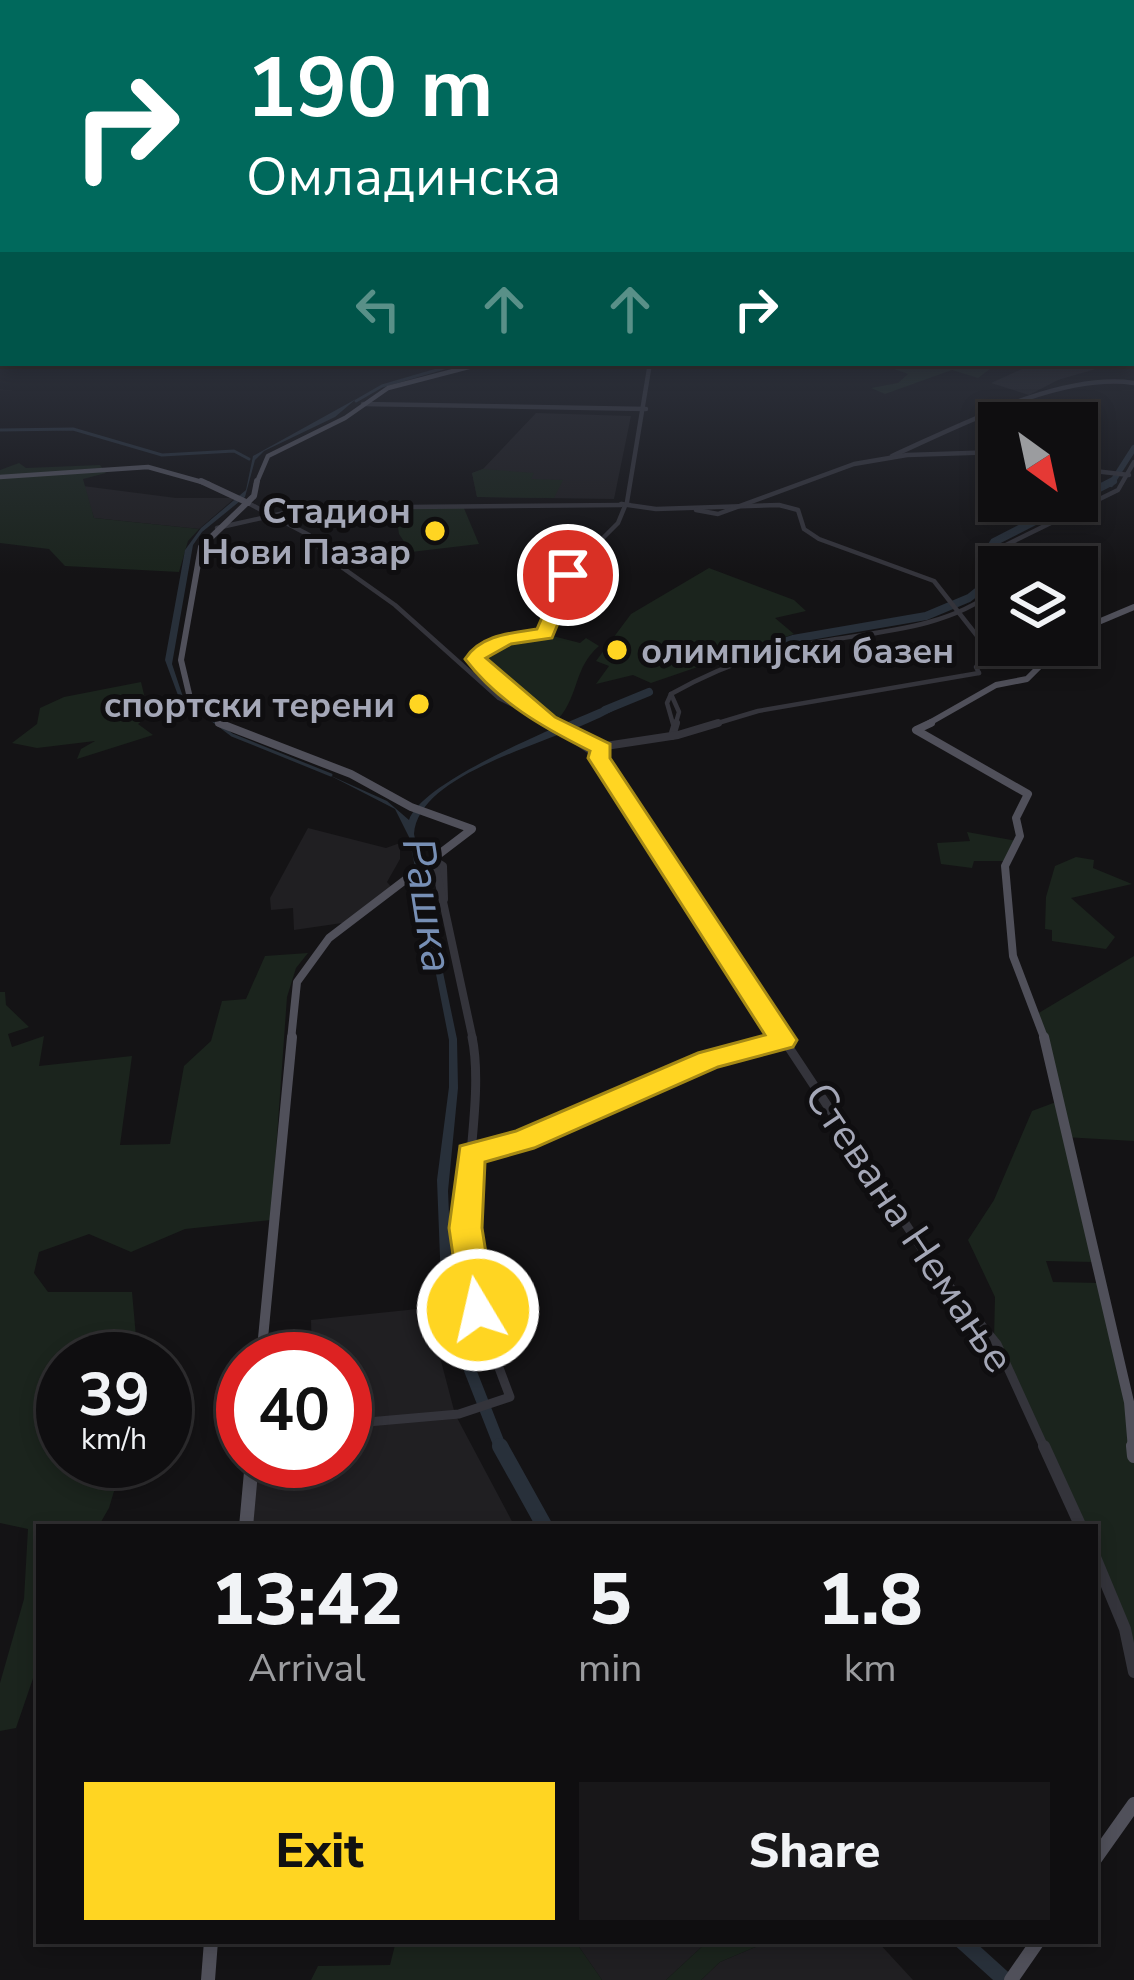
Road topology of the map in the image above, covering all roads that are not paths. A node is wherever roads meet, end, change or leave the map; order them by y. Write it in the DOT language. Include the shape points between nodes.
graph roads {
  1 [pos="389,389"];
  2 [pos="648,389"];
  3 [pos="1065,389"];
  4 [pos="363,404"];
  5 [pos="646,409"];
  6 [pos="978,453"];
  7 [pos="891,457"];
  8 [pos="1134,462"];
  9 [pos="1098,471"];
  10 [pos="1128,475"];
  11 [pos="0,477"];
  12 [pos="242,501"];
  13 [pos="626,505"];
  14 [pos="688,508"];
  15 [pos="731,509"];
  16 [pos="270,515"];
  17 [pos="216,528"];
  18 [pos="954,607"];
  19 [pos="1134,607"];
  20 [pos="1098,622"];
  21 [pos="1040,666"];
  22 [pos="478,669"];
  23 [pos="980,673"];
  24 [pos="1000,683"];
  25 [pos="480,684"];
  26 [pos="547,721"];
  27 [pos="672,736"];
  28 [pos="597,751"];
  29 [pos="452,823"];
  30 [pos="458,842"];
  31 [pos="434,865"];
  32 [pos="783,1040"];
  33 [pos="470,1154"];
  34 [pos="263,1332"];
  35 [pos="372,1421"];
  36 [pos="1134,1456"];
  37 [pos="250,1488"];
  38 [pos="246,1524"];
  39 [pos="1080,1524"];
  40 [pos="1098,1565"];
  41 [pos="1134,1672"];
  42 [pos="1134,1804"];
  43 [pos="1134,1818"];
  44 [pos="1118,1829"];
  45 [pos="1098,1855"];
  46 [pos="211,1944"];
  47 [pos="1036,1944"];
  48 [pos="1013,1977"];
  49 [pos="208,1980"];
  1 -- 4 [label="main road"];
  2 -- 5 [label="street"];
  3 -- 7 [label="street" via="1029,395"];
  4 -- 5 [label="street"];
  4 -- 12 [label="main road" via="268,456 257,491"];
  5 -- 13 [label="street"];
  6 -- 7 [label="street"];
  7 -- 15 [label="street"];
  8 -- 10 [label="street"];
  9 -- 10 [label="street"];
  10 -- 18 [label="street" via="1118,490 1009,542 996,561 994,593"];
  11 -- 12 [label="main road" via="148,467"];
  12 -- 16 [label="street"];
  12 -- 17 [label="main road"];
  13 -- 14 [label="street"];
  13 -- 16 [label="street"];
  13 -- 22 [label="street" via="574,566 545,634 480,651"];
  14 -- 15 [label="street"];
  14 -- 15 [label="street" via="716,515"];
  15 -- 18 [label="street" via="800,511 822,541 930,578"];
  16 -- 17 [label="street"];
  16 -- 25 [label="street" via="394,604"];
  17 -- 29 [label="main road" via="201,547 186,622 190,698 234,731"];
  18 -- 23 [label="street" via="985,646"];
  18 -- 27 [label="street" via="767,653 671,694 679,712"];
  19 -- 20 [label="main road"];
  21 -- 24 [label="main road" via="1027,679"];
  22 -- 25 [label="street"];
  22 -- 26 [label="street"];
  23 -- 24 [label="street"];
  23 -- 27 [label="street" via="758,711"];
  24 -- 36 [label="main road" via="916,731 1028,795 1005,866 1015,966 1044,1032 1127,1392"];
  25 -- 26 [label="street"];
  26 -- 28 [label="street, Стевана Немање"];
  27 -- 28 [label="street"];
  28 -- 32 [label="street, Стевана Немање"];
  29 -- 30 [label="main road"];
  29 -- 30 [label="main road" via="472,829"];
  30 -- 31 [label="main road"];
  31 -- 33 [label="street" via="474,1040"];
  31 -- 34 [label="main road" via="318,948 296,987"];
  32 -- 33 [label="street" via="709,1060 523,1141"];
  32 -- 39 [label="street, Стевана Немање" via="940,1276 994,1339"];
  33 -- 35 [label="street" via="470,1274 510,1396 471,1412"];
  37 -- 38 [label="main road"];
  40 -- 41 [label="street"];
  42 -- 44 [label="main road"];
  43 -- 44 [label="main road"];
  44 -- 45 [label="main road"];
  46 -- 49 [label="main road"];
  47 -- 48 [label="main road"];
}
